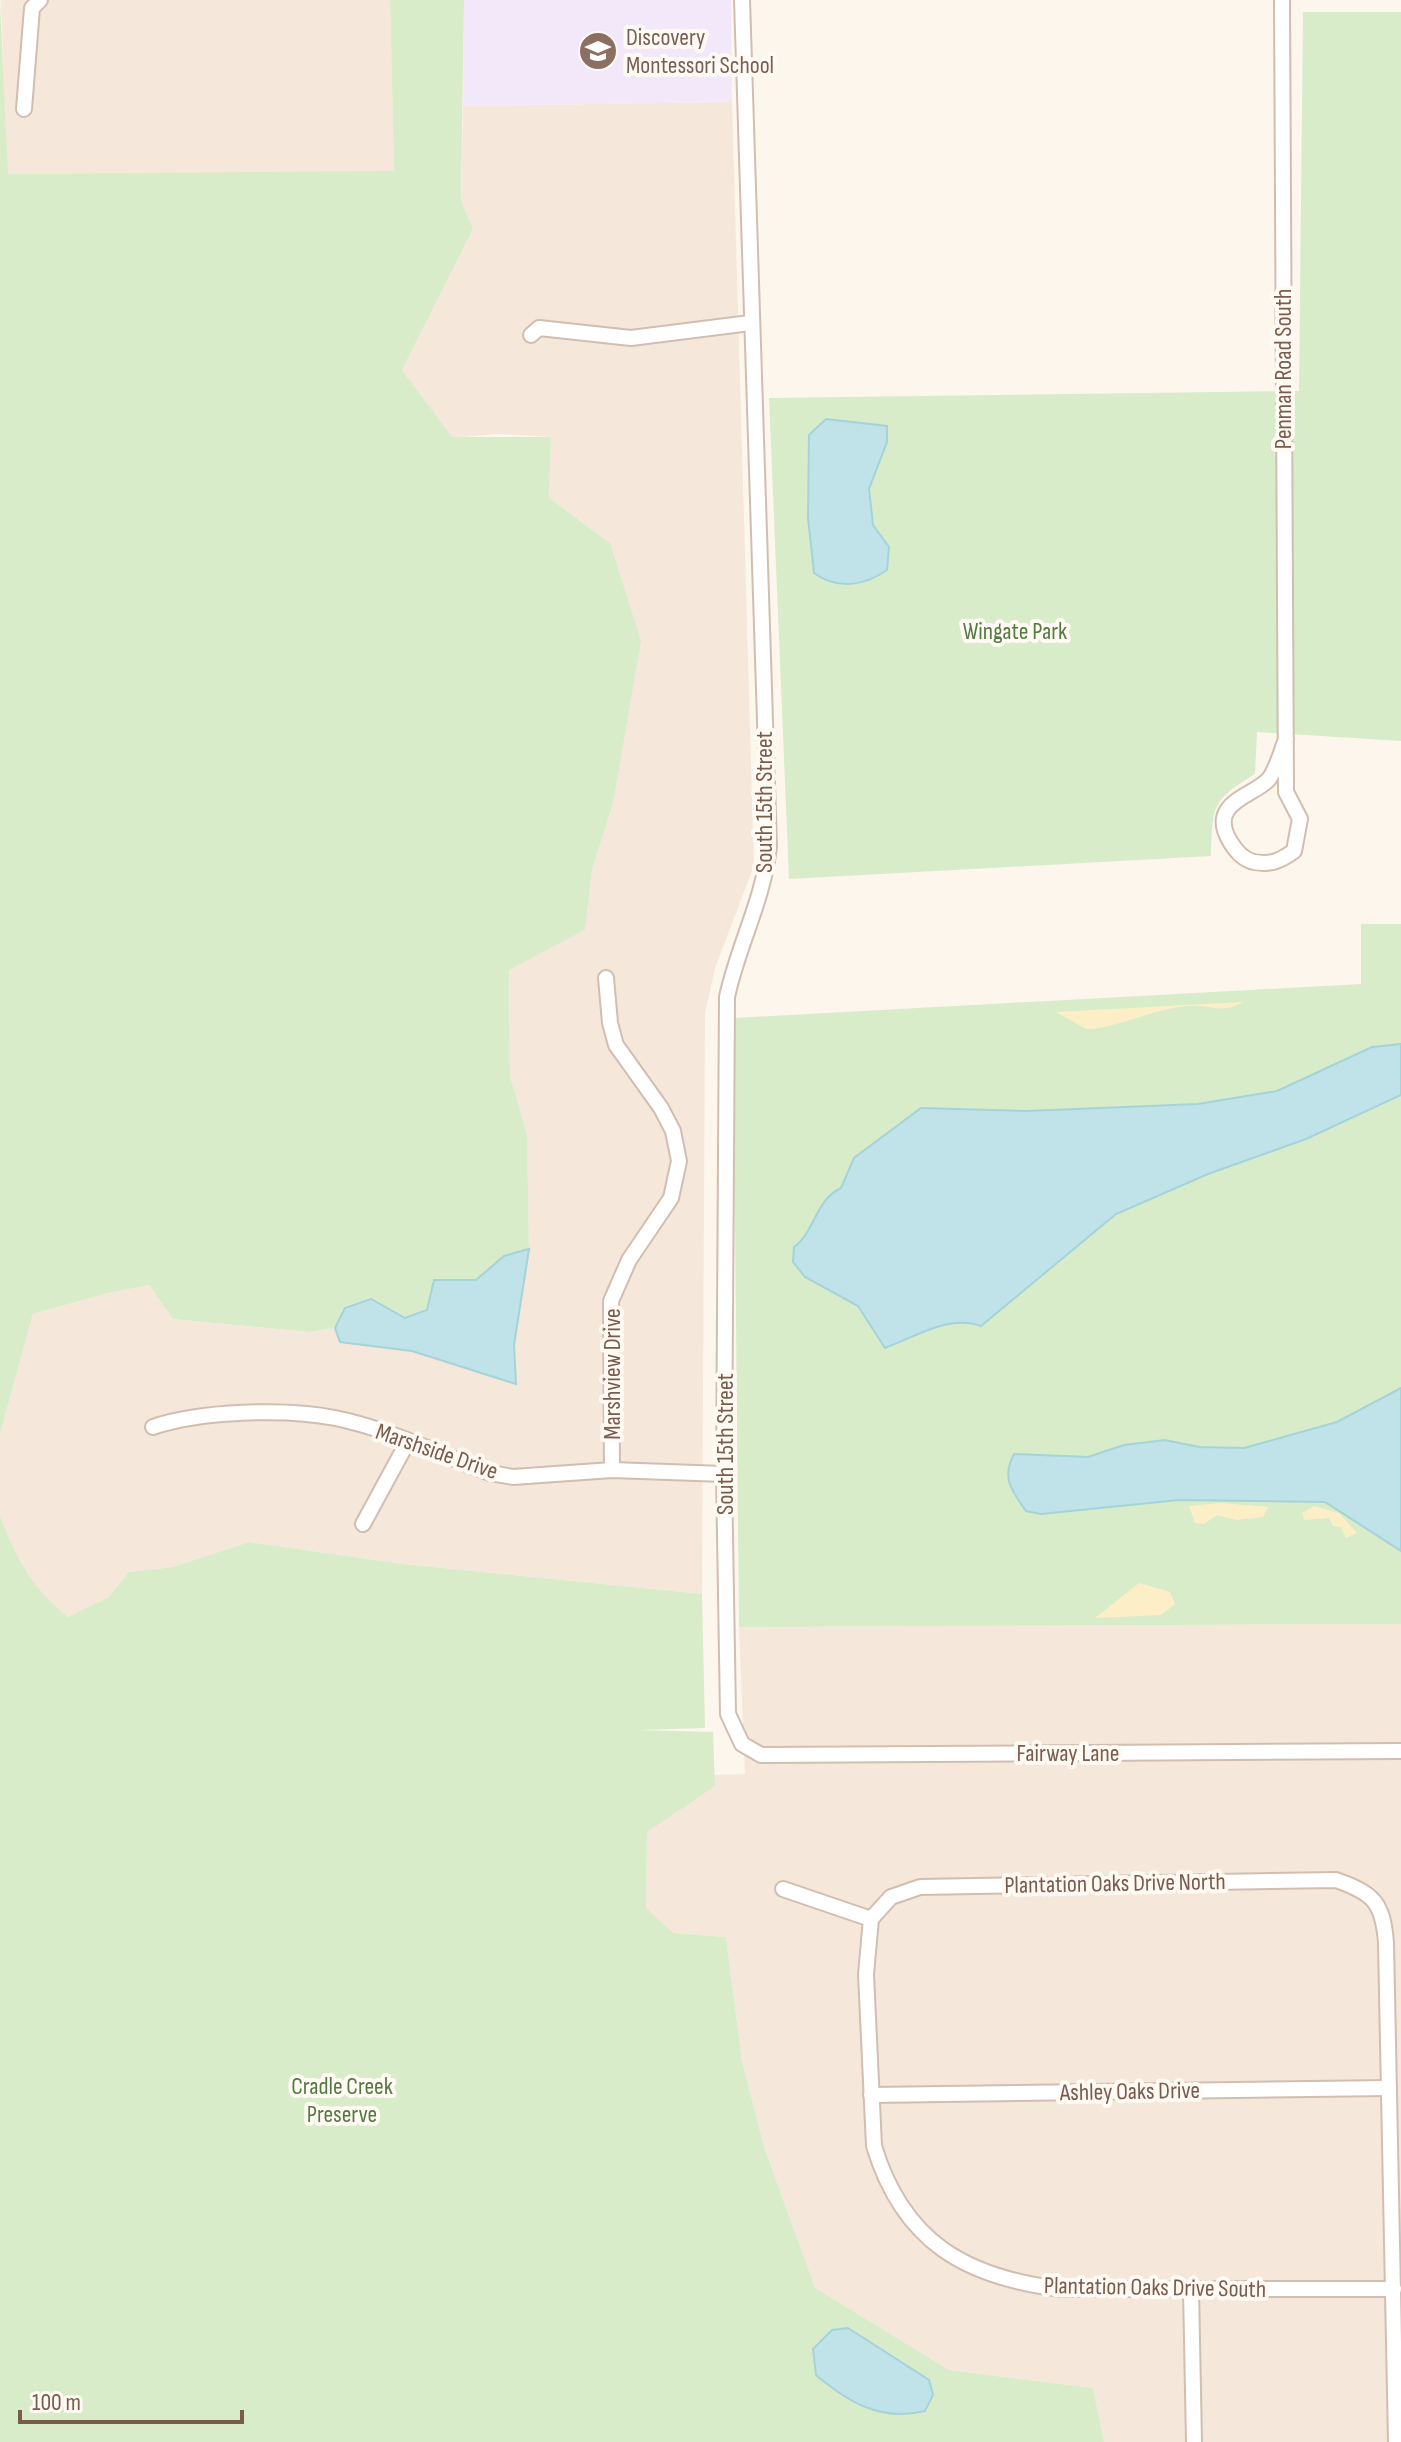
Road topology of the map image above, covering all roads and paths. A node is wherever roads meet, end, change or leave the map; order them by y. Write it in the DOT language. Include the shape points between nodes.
graph roads {
  1 [pos="40,0"];
  2 [pos="742,0"];
  3 [pos="1282,0"];
  4 [pos="24,109"];
  5 [pos="750,323"];
  6 [pos="531,335"];
  7 [pos="1286,739"];
  8 [pos="1257,789"];
  9 [pos="1294,806"];
  10 [pos="606,978"];
  11 [pos="153,1427"];
  12 [pos="407,1443"];
  13 [pos="612,1470"];
  14 [pos="724,1474"];
  15 [pos="363,1524"];
  16 [pos="739,1741"];
  17 [pos="1401,1751"];
  18 [pos="783,1889"];
  19 [pos="871,1919"];
  20 [pos="1389,2088"];
  21 [pos="871,2095"];
  22 [pos="1395,2176"];
  23 [pos="1191,2289"];
  24 [pos="1394,2289"];
  25 [pos="1194,2442"];
  26 [pos="1396,2442"];
  1 -- 4 [label="street" via="32,8"];
  2 -- 5 [label="street, South 15th Street"];
  3 -- 7 [label="street, Penman Road South"];
  5 -- 6 [label="street" via="631,338 539,328"];
  5 -- 14 [label="street, South 15th Street" via="769,846 766,877 727,997"];
  7 -- 8 [label="street, Penman Road South" via="1273,772"];
  7 -- 9 [label="street, Penman Road South" via="1286,792"];
  8 -- 9 [label="street" via="1283,795"];
  8 -- 9 [label="street, Penman Road South" via="1241,794 1225,819 1228,838 1249,861 1272,864 1294,851 1300,819"];
  10 -- 13 [label="street, Marshview Drive" via="616,1045 661,1108 679,1161 661,1219 629,1260 611,1301"];
  11 -- 12 [label="street, Marshside Drive" via="183,1417 300,1414 335,1418"];
  12 -- 13 [label="street, Marshside Drive" via="513,1477"];
  12 -- 15 [label="street"];
  13 -- 14 [label="street, Marshside Drive"];
  14 -- 16 [label="street, South 15th Street" via="728,1714"];
  16 -- 17 [label="street, Fairway Lane" via="761,1755"];
  18 -- 19 [label="street"];
  19 -- 20 [label="street, Plantation Oaks Drive North" via="891,1897 920,1887 1336,1880 1369,1894 1384,1919"];
  19 -- 21 [label="street, Plantation Oaks Drive South" via="866,1974"];
  20 -- 21 [label="street, Ashley Oaks Drive"];
  20 -- 22 [label="street"];
  21 -- 23 [label="street, Plantation Oaks Drive South" via="874,2146 882,2173 912,2224 970,2266 1015,2283 1062,2289"];
  22 -- 24 [label="street"];
  23 -- 24 [label="street, Plantation Oaks Drive South"];
  23 -- 25 [label="street"];
  24 -- 26 [label="street"];
}
